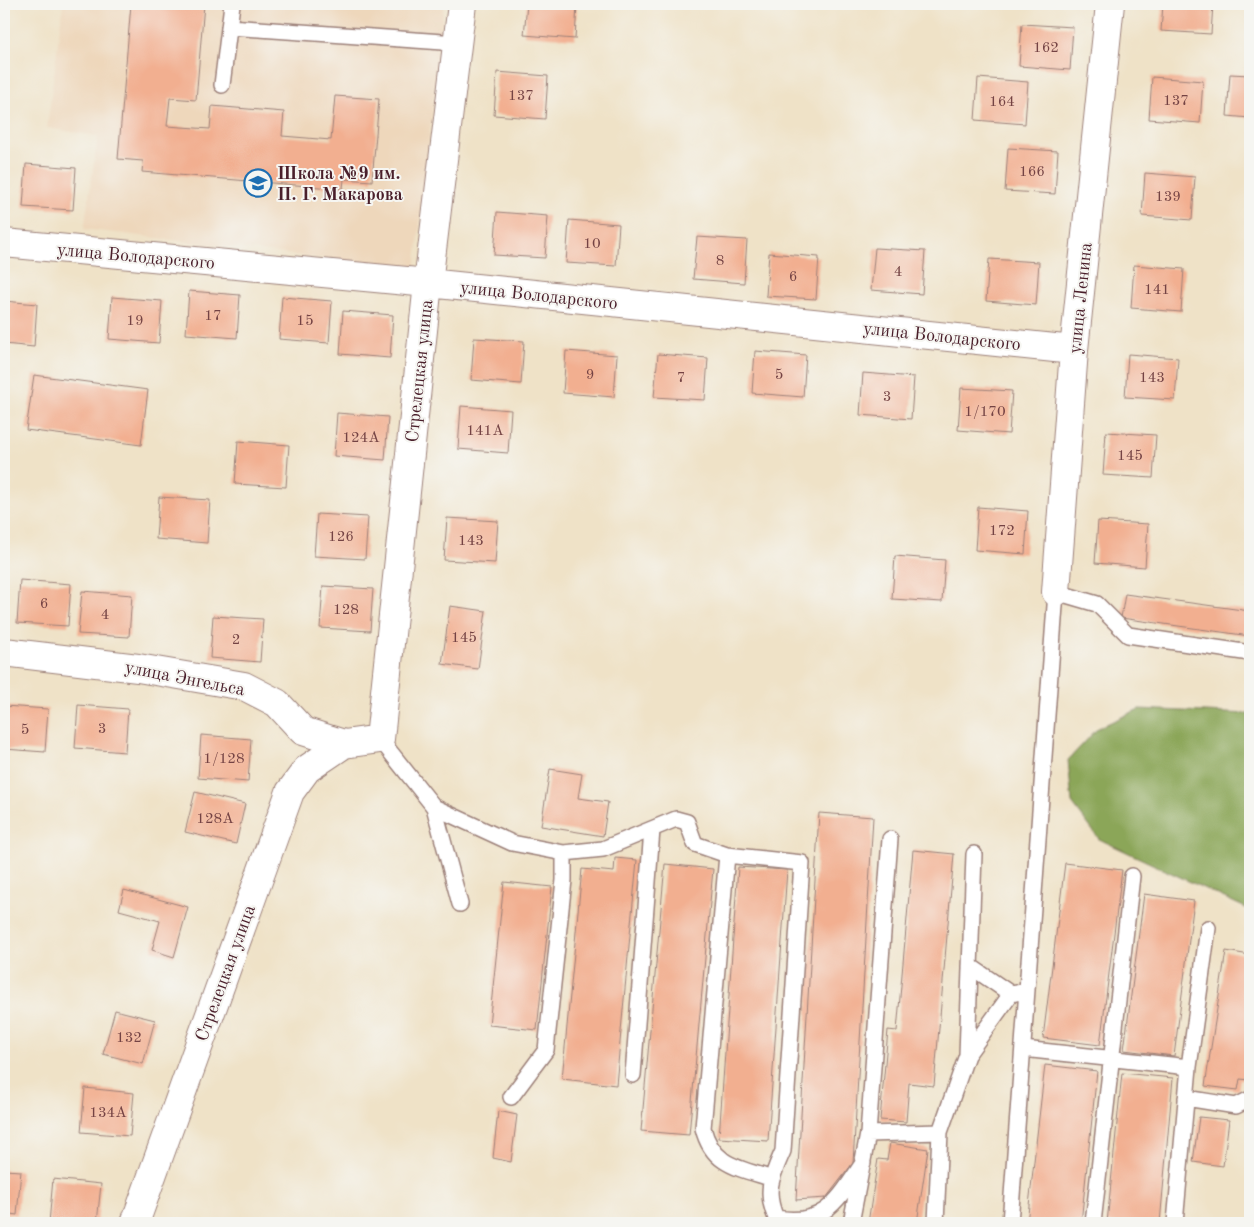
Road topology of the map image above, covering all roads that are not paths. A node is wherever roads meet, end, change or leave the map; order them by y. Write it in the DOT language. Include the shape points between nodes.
graph roads {
  1 [pos="232,4"];
  2 [pos="462,4"];
  3 [pos="1110,4"];
  4 [pos="229,27"];
  5 [pos="457,43"];
  6 [pos="222,85"];
  7 [pos="4,243"];
  8 [pos="428,283"];
  9 [pos="1074,350"];
  10 [pos="1056,592"];
  11 [pos="4,652"];
  12 [pos="1250,653"];
  13 [pos="380,739"];
  14 [pos="344,744"];
  15 [pos="434,807"];
  16 [pos="652,830"];
  17 [pos="890,839"];
  18 [pos="564,853"];
  19 [pos="974,854"];
  20 [pos="727,856"];
  21 [pos="1132,876"];
  22 [pos="460,904"];
  23 [pos="1208,928"];
  24 [pos="970,966"];
  25 [pos="1027,992"];
  26 [pos="1011,994"];
  27 [pos="1023,1049"];
  28 [pos="967,1055"];
  29 [pos="1111,1059"];
  30 [pos="1189,1067"];
  31 [pos="633,1075"];
  32 [pos="511,1097"];
  33 [pos="1186,1098"];
  34 [pos="1250,1099"];
  35 [pos="940,1132"];
  36 [pos="868,1134"];
  37 [pos="863,1163"];
  38 [pos="770,1178"];
  39 [pos="135,1223"];
  40 [pos="851,1223"];
  41 [pos="936,1223"];
  42 [pos="1010,1223"];
  43 [pos="1093,1223"];
  44 [pos="1175,1223"];
  1 -- 4 [label="lane"];
  2 -- 5 [label="street, Стрелецкая улица"];
  3 -- 9 [label="street, улица Ленина"];
  4 -- 5 [label="lane"];
  4 -- 6 [label="lane"];
  5 -- 8 [label="street, Стрелецкая улица"];
  7 -- 8 [label="street, улица Володарского"];
  8 -- 9 [label="street, улица Володарского"];
  8 -- 13 [label="street, Стрелецкая улица"];
  9 -- 10 [label="street, улица Ленина"];
  10 -- 12 [label="lane" via="1097,604 1128,635"];
  10 -- 25 [label="lane"];
  11 -- 14 [label="street, улица Энгельса" via="138,668 244,686 277,704 303,731"];
  13 -- 14 [label="street, улица Энгельса"];
  13 -- 15 [label="lane"];
  14 -- 39 [label="street, Стрелецкая улица" via="307,769 290,792"];
  15 -- 18 [label="lane" via="512,843"];
  15 -- 22 [label="lane"];
  16 -- 18 [label="lane" via="603,849"];
  16 -- 20 [label="lane" via="676,819 687,822 694,844"];
  16 -- 31 [label="lane"];
  17 -- 36 [label="lane"];
  18 -- 32 [label="lane" via="546,1050"];
  19 -- 24 [label="lane"];
  20 -- 38 [label="lane" via="703,1128 707,1143 716,1156 735,1167"];
  20 -- 38 [label="lane" via="802,863 784,1150"];
  21 -- 29 [label="lane"];
  23 -- 30 [label="lane"];
  24 -- 26 [label="lane"];
  24 -- 28 [label="lane"];
  25 -- 26 [label="lane"];
  25 -- 27 [label="lane"];
  26 -- 28 [label="lane"];
  27 -- 29 [label="lane"];
  27 -- 42 [label="lane"];
  28 -- 35 [label="lane"];
  29 -- 30 [label="lane"];
  29 -- 43 [label="lane"];
  30 -- 33 [label="lane"];
  33 -- 34 [label="lane" via="1236,1106"];
  33 -- 44 [label="lane"];
  35 -- 36 [label="lane"];
  35 -- 41 [label="lane"];
  36 -- 37 [label="lane"];
  37 -- 38 [label="lane" via="833,1206 805,1219 789,1221 776,1218 770,1206"];
  37 -- 40 [label="lane"];
}
